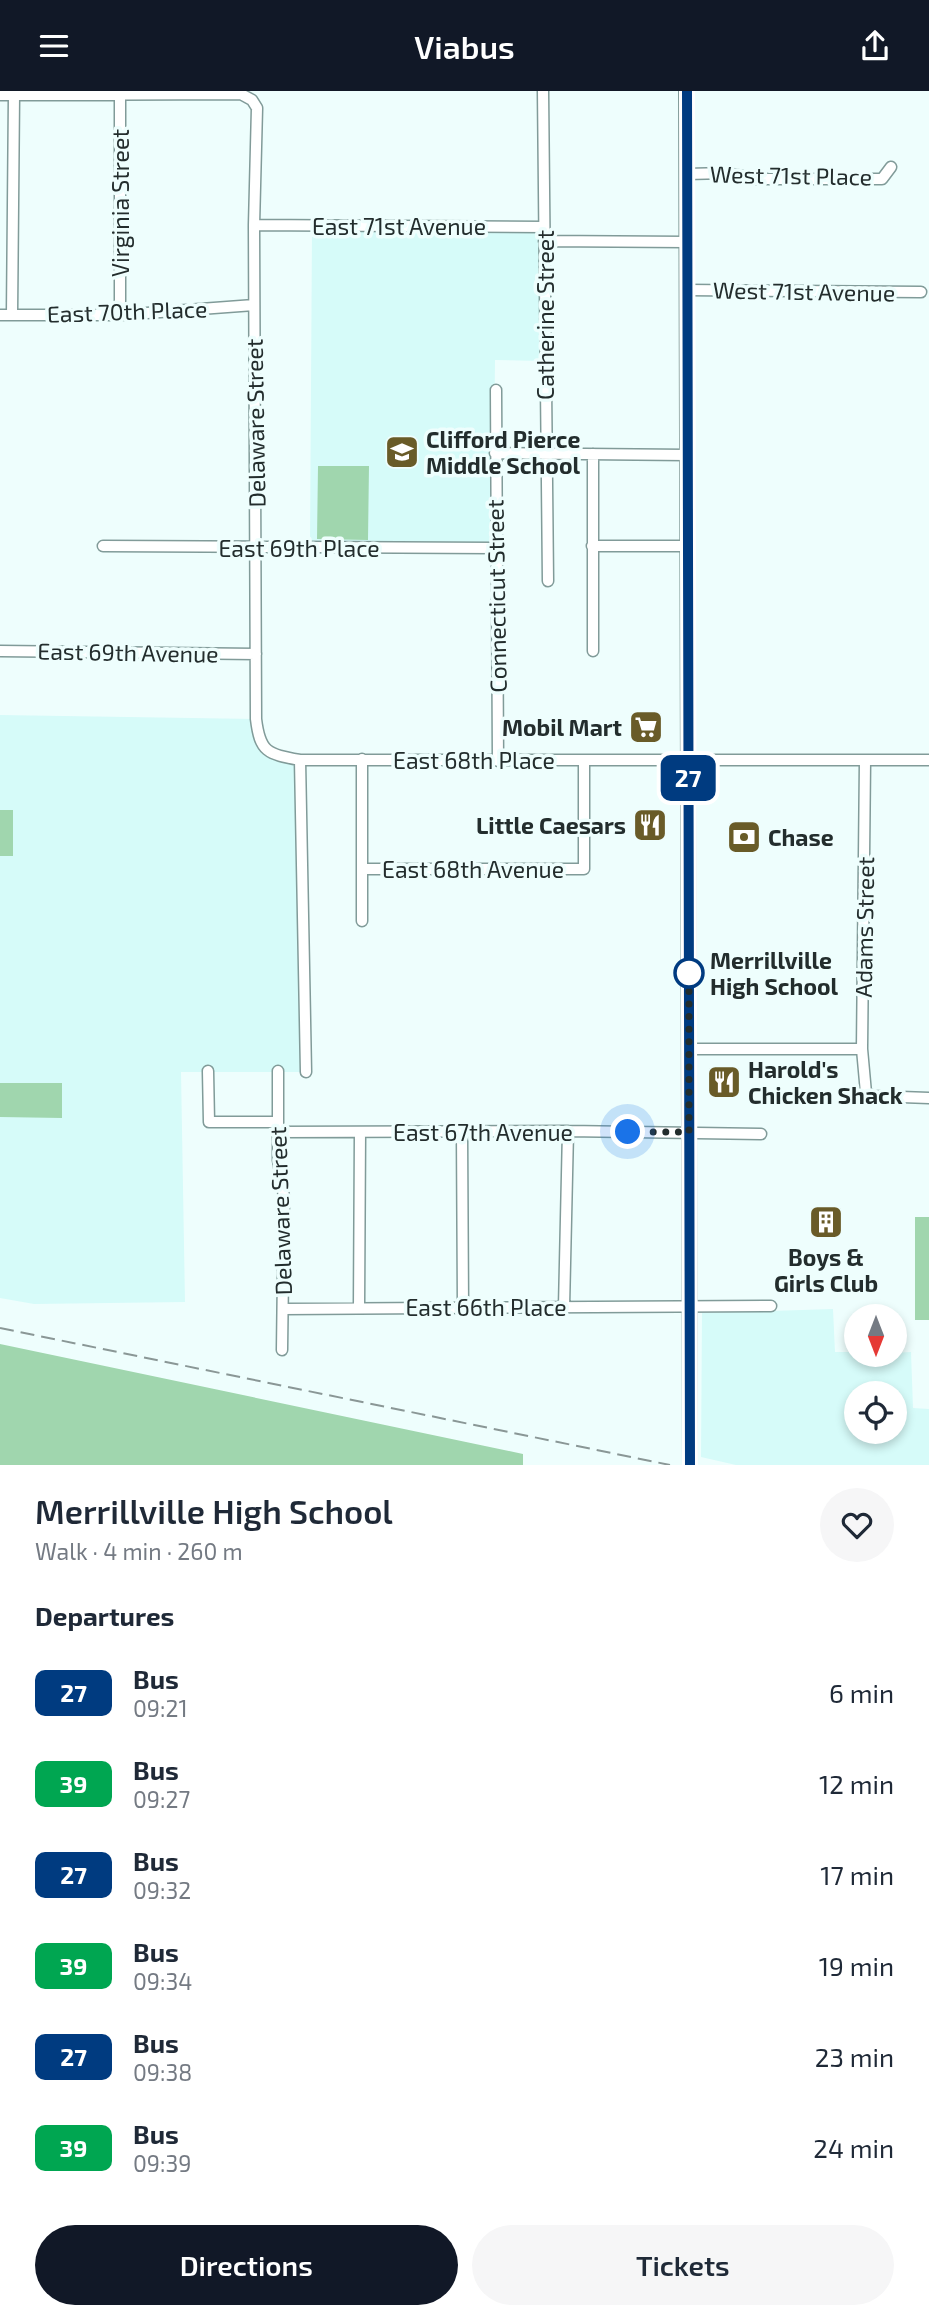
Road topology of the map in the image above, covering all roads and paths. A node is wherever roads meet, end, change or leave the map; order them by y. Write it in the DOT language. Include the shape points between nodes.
graph roads {
  1 [pos="543,91"];
  2 [pos="687,91"];
  3 [pos="120,93"];
  4 [pos="0,95"];
  5 [pos="14,95"];
  6 [pos="891,167"];
  7 [pos="687,174"];
  8 [pos="254,225"];
  9 [pos="544,227"];
  10 [pos="544,241"];
  11 [pos="687,242"];
  12 [pos="687,290"];
  13 [pos="921,292"];
  14 [pos="254,305"];
  15 [pos="0,315"];
  16 [pos="12,315"];
  17 [pos="120,315"];
  18 [pos="496,390"];
  19 [pos="495,453"];
  20 [pos="546,454"];
  21 [pos="593,454"];
  22 [pos="687,455"];
  23 [pos="592,546"];
  24 [pos="688,546"];
  25 [pos="103,547"];
  26 [pos="256,548"];
  27 [pos="495,548"];
  28 [pos="548,581"];
  29 [pos="0,651"];
  30 [pos="593,651"];
  31 [pos="256,654"];
  32 [pos="262,747"];
  33 [pos="362,759"];
  34 [pos="584,760"];
  35 [pos="688,760"];
  36 [pos="929,760"];
  37 [pos="300,761"];
  38 [pos="498,761"];
  39 [pos="865,761"];
  40 [pos="363,869"];
  41 [pos="362,921"];
  42 [pos="689,1049"];
  43 [pos="862,1049"];
  44 [pos="208,1071"];
  45 [pos="278,1071"];
  46 [pos="306,1072"];
  47 [pos="929,1098"];
  48 [pos="277,1127"];
  49 [pos="568,1131"];
  50 [pos="360,1132"];
  51 [pos="689,1132"];
  52 [pos="462,1133"];
  53 [pos="761,1134"];
  54 [pos="690,1306"];
  55 [pos="771,1306"];
  56 [pos="463,1307"];
  57 [pos="564,1307"];
  58 [pos="359,1308"];
  59 [pos="283,1309"];
  60 [pos="282,1350"];
  61 [pos="690,1465"];
  1 -- 9 [label="street, Catherine Street"];
  2 -- 7 [label="main road"];
  3 -- 5 [label="street"];
  3 -- 8 [label="street, Delaware Street" via="241,94 252,100 257,108"];
  3 -- 17 [label="street, Virginia Street"];
  4 -- 5 [label="street"];
  5 -- 16 [label="street"];
  6 -- 7 [label="street, West 71st Place" via="882,179"];
  7 -- 11 [label="main road"];
  8 -- 9 [label="street, East 71st Avenue"];
  8 -- 14 [label="street, Delaware Street"];
  9 -- 10 [label="street, Catherine Street"];
  10 -- 11 [label="street"];
  10 -- 20 [label="street, Catherine Street"];
  11 -- 12 [label="main road"];
  12 -- 13 [label="street, West 71st Avenue"];
  12 -- 22 [label="main road"];
  14 -- 17 [label="street, East 70th Place"];
  14 -- 26 [label="street, Delaware Street"];
  15 -- 16 [label="street, East 70th Place"];
  16 -- 17 [label="street, East 70th Place"];
  18 -- 19 [label="street, Connecticut Street"];
  19 -- 20 [label="street"];
  19 -- 27 [label="street, Connecticut Street"];
  20 -- 21 [label="street"];
  20 -- 28 [label="street, Catherine Street"];
  21 -- 22 [label="street"];
  21 -- 23 [label="street"];
  22 -- 24 [label="main road"];
  23 -- 24 [label="street"];
  23 -- 30 [label="street"];
  24 -- 35 [label="main road"];
  25 -- 26 [label="street, East 69th Place"];
  26 -- 27 [label="street, East 69th Place"];
  26 -- 31 [label="street, Delaware Street"];
  27 -- 38 [label="street, Connecticut Street"];
  29 -- 31 [label="street, East 69th Avenue"];
  31 -- 32 [label="street, Delaware Street" via="256,719"];
  32 -- 37 [label="street, East 68th Place"];
  33 -- 37 [label="street, East 68th Place"];
  33 -- 38 [label="street, East 68th Place"];
  33 -- 40 [label="street"];
  34 -- 35 [label="street, East 68th Place"];
  34 -- 38 [label="street, East 68th Place"];
  34 -- 40 [label="street, East 68th Avenue" via="584,869"];
  35 -- 39 [label="street, East 68th Place"];
  35 -- 42 [label="main road"];
  36 -- 39 [label="street, East 68th Place"];
  37 -- 46 [label="street"];
  39 -- 43 [label="street, Adams Street"];
  40 -- 41 [label="street"];
  42 -- 43 [label="street"];
  42 -- 51 [label="main road"];
  43 -- 47 [label="street, Adams Street" via="866,1093"];
  44 -- 48 [label="street, East 67th Avenue" via="209,1122"];
  45 -- 48 [label="street, Delaware Street"];
  48 -- 50 [label="street, East 67th Avenue"];
  48 -- 59 [label="street, Delaware Street" via="284,1197"];
  49 -- 51 [label="street, East 67th Avenue"];
  49 -- 52 [label="street, East 67th Avenue"];
  49 -- 57 [label="street"];
  50 -- 52 [label="street, East 67th Avenue"];
  50 -- 58 [label="street"];
  51 -- 53 [label="street, East 67th Avenue"];
  51 -- 54 [label="main road"];
  52 -- 56 [label="street"];
  54 -- 55 [label="street, East 66th Place"];
  54 -- 57 [label="street, East 66th Place"];
  54 -- 61 [label="main road"];
  56 -- 57 [label="street, East 66th Place"];
  56 -- 58 [label="street, East 66th Place"];
  58 -- 59 [label="street, East 66th Place"];
  59 -- 60 [label="street, Delaware Street"];
}
